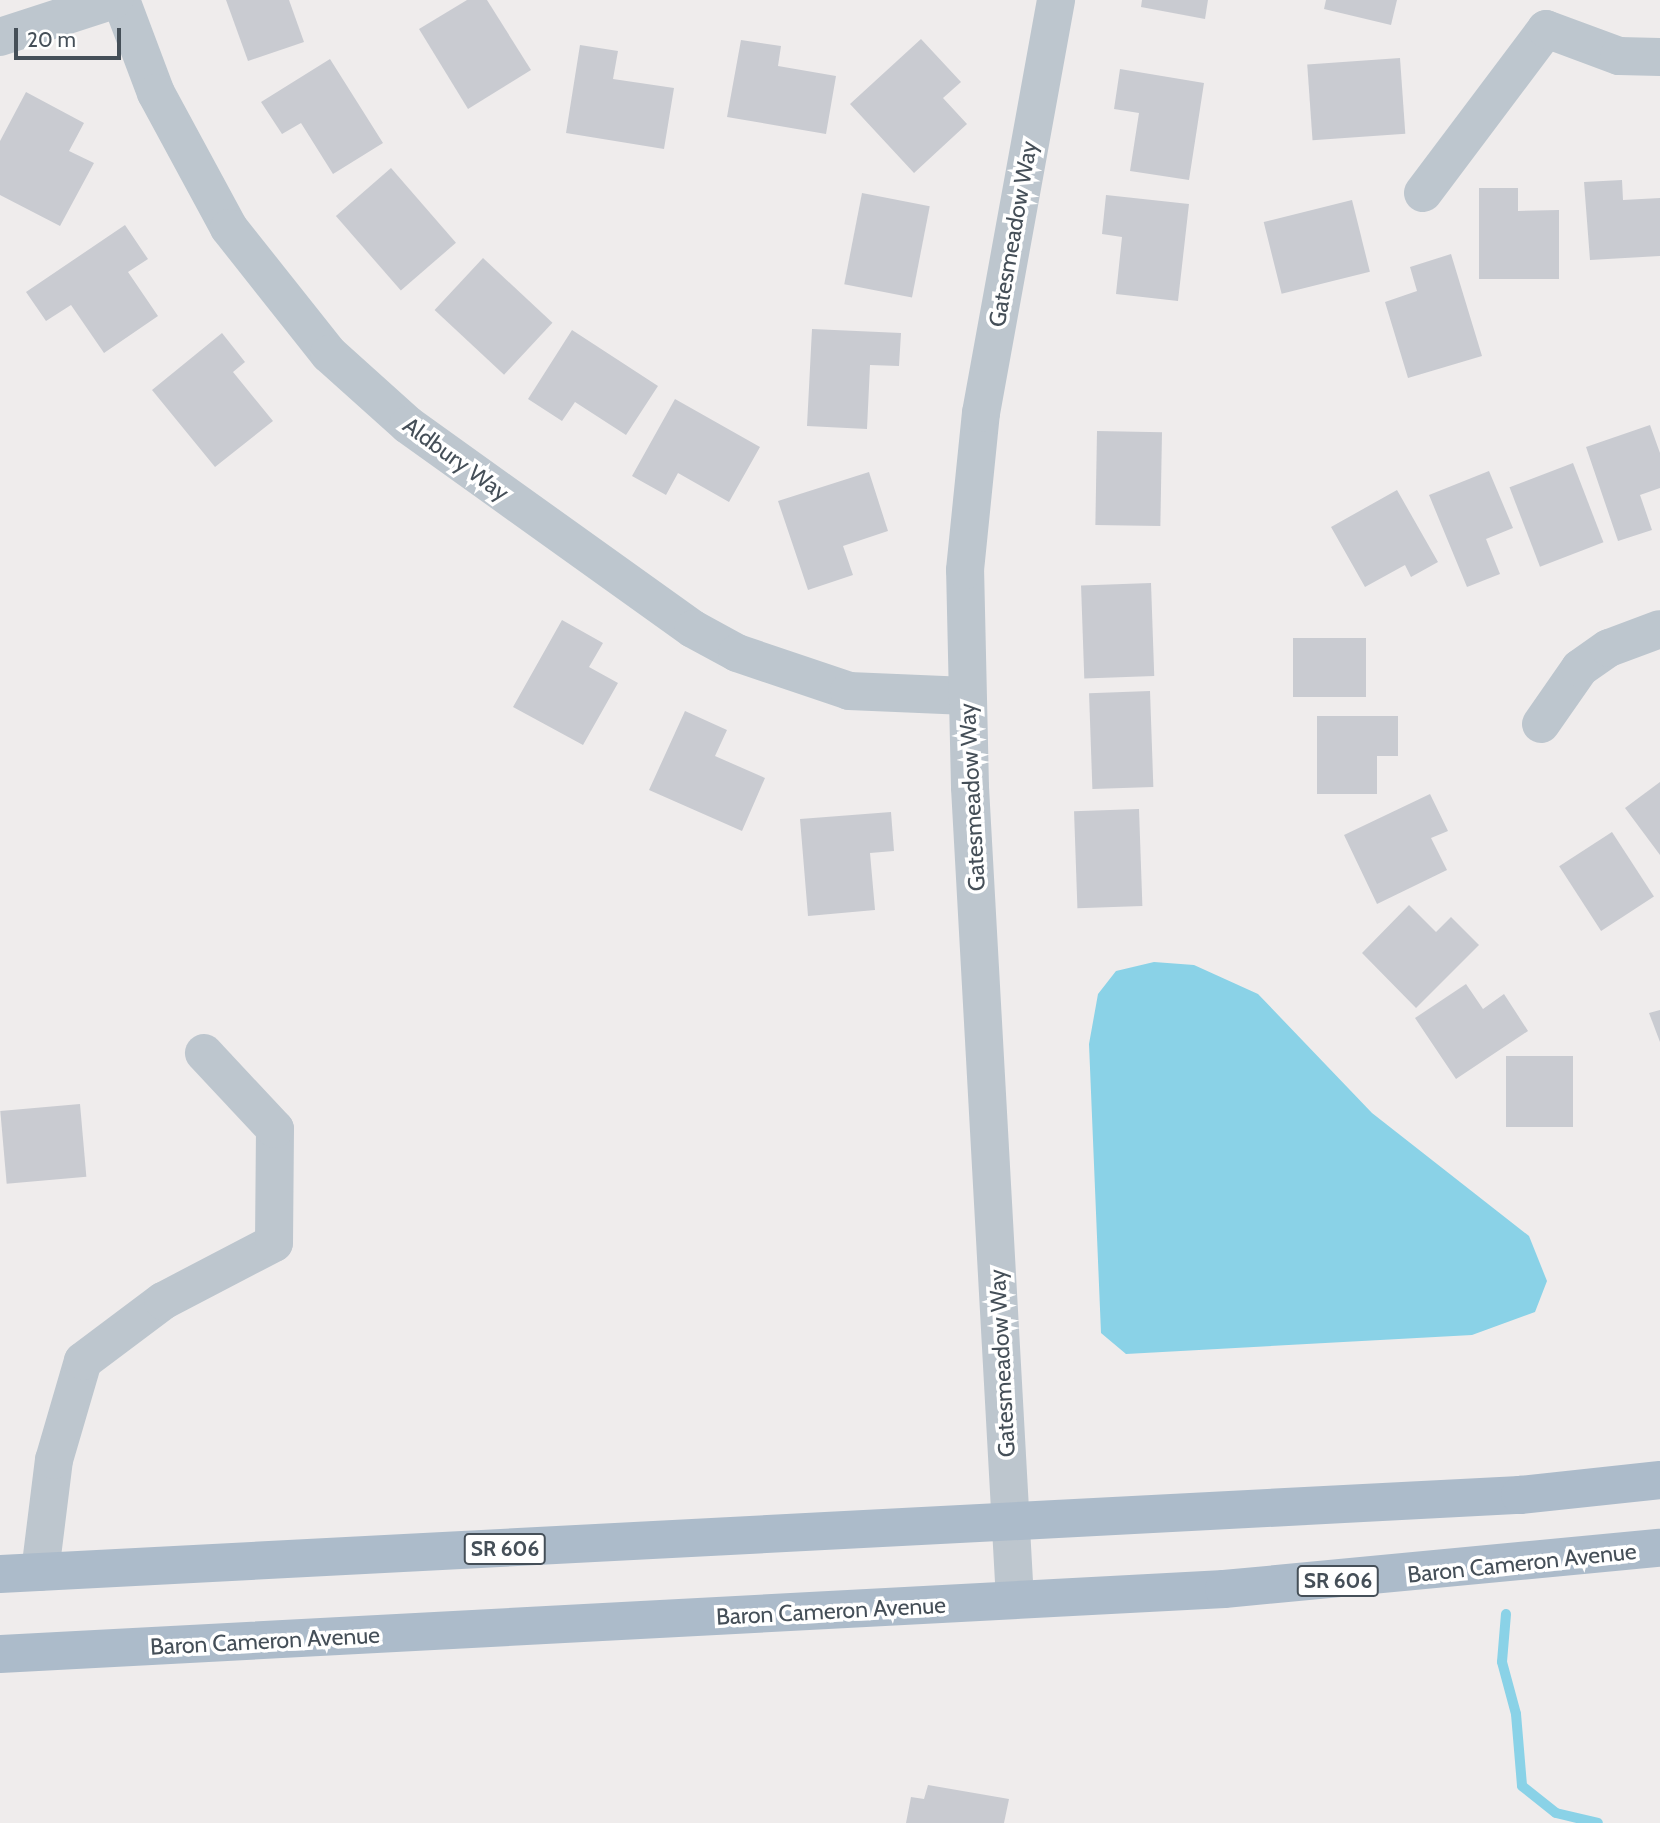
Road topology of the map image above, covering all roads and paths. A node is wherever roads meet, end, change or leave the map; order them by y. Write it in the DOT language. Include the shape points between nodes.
graph roads {
  1 [pos="114,0"];
  2 [pos="121,0"];
  3 [pos="1046,2"];
  4 [pos="0,37"];
  5 [pos="1660,57"];
  6 [pos="1423,193"];
  7 [pos="1660,629"];
  8 [pos="967,696"];
  9 [pos="1541,724"];
  10 [pos="204,1053"];
  11 [pos="1660,1480"];
  12 [pos="1010,1523"];
  13 [pos="1660,1548"];
  14 [pos="40,1572"];
  15 [pos="0,1574"];
  16 [pos="1015,1601"];
  17 [pos="0,1654"];
  1 -- 4 [label="street"];
  2 -- 8 [label="street, Aldbury Way" via="156,93 229,228 330,354 408,425 693,629 737,653 849,691"];
  3 -- 8 [label="street, Gatesmeadow Way" via="972,474 965,570"];
  5 -- 6 [label="street" via="1619,55 1546,29"];
  7 -- 9 [label="street" via="1609,649 1580,668"];
  8 -- 12 [label="street, Gatesmeadow Way"];
  10 -- 14 [label="street" via="275,1129 274,1243 163,1301 83,1361 54,1460"];
  11 -- 12 [label="main road, SR 606" via="1520,1495"];
  12 -- 14 [label="main road, SR 606"];
  12 -- 16 [label="street, Gatesmeadow Way"];
  13 -- 16 [label="main road, Baron Cameron Avenue / SR 606" via="1419,1575"];
  14 -- 15 [label="main road, SR 606"];
  16 -- 17 [label="main road, Baron Cameron Avenue / SR 606"];
}
